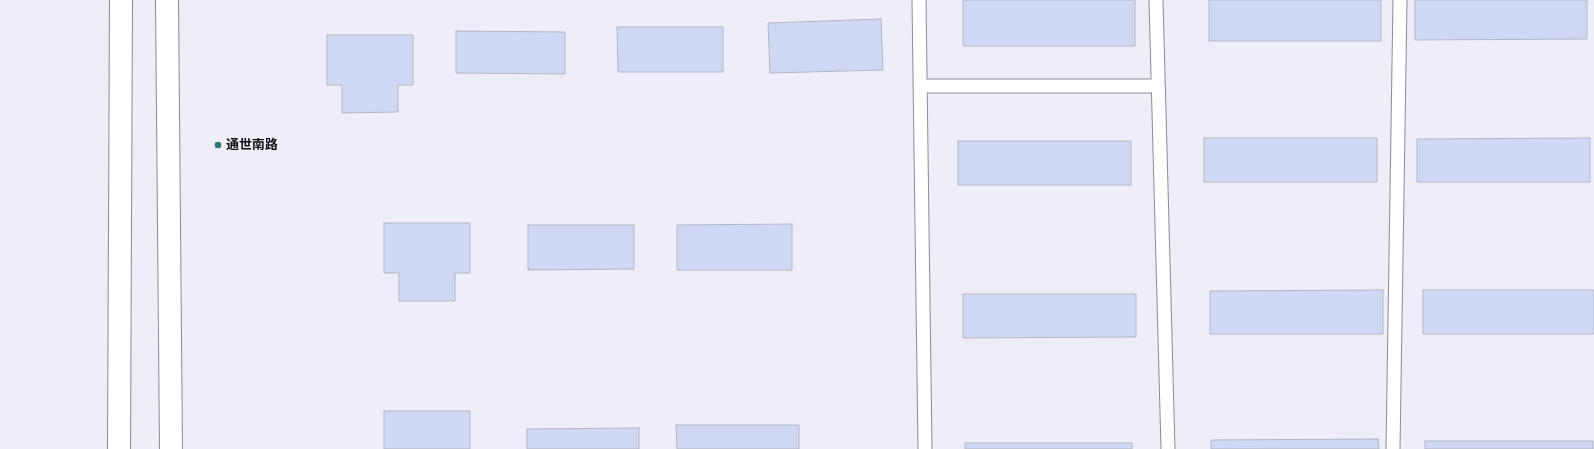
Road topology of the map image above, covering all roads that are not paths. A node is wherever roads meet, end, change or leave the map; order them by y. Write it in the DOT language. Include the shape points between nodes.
graph roads {
  1 [pos="121,0"];
  2 [pos="167,0"];
  3 [pos="919,0"];
  4 [pos="1156,0"];
  5 [pos="1400,0"];
  6 [pos="920,86"];
  7 [pos="1158,86"];
  8 [pos="119,449"];
  9 [pos="171,449"];
  10 [pos="925,449"];
  11 [pos="1168,449"];
  12 [pos="1393,449"];
  1 -- 8 [label="main road"];
  2 -- 9 [label="main road"];
  3 -- 6 [label="lane"];
  4 -- 7 [label="lane"];
  5 -- 12 [label="lane"];
  6 -- 7 [label="lane"];
  6 -- 10 [label="lane"];
  7 -- 11 [label="lane"];
}
